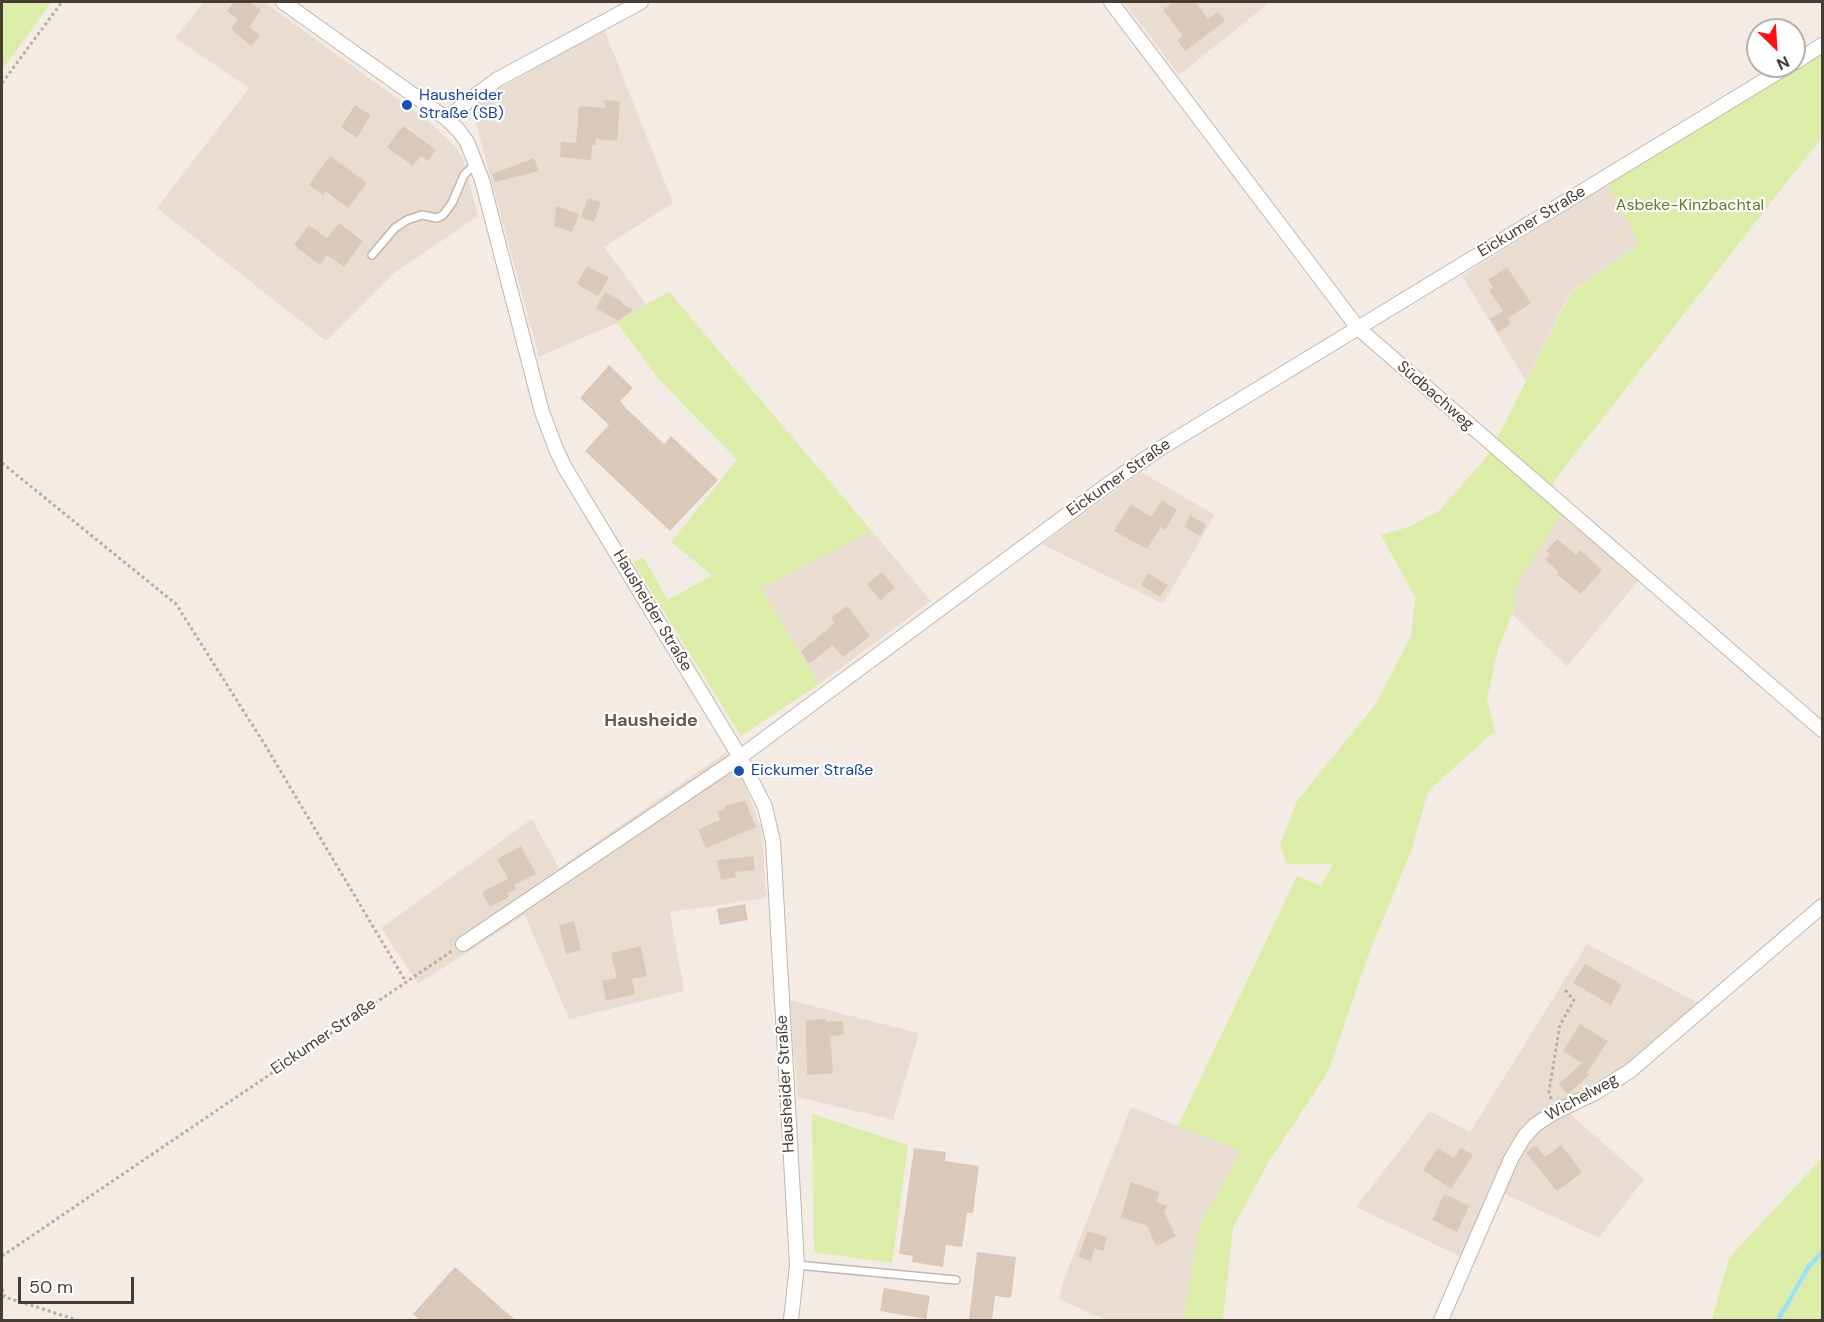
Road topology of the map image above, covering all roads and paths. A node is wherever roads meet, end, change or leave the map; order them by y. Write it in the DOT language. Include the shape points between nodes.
graph roads {
  1 [pos="62,2"];
  2 [pos="283,2"];
  3 [pos="641,2"];
  4 [pos="1111,2"];
  5 [pos="1822,45"];
  6 [pos="1806,55"];
  7 [pos="1768,78"];
  8 [pos="2,83"];
  9 [pos="447,119"];
  10 [pos="477,162"];
  11 [pos="372,255"];
  12 [pos="1358,328"];
  13 [pos="2,463"];
  14 [pos="1822,730"];
  15 [pos="740,757"];
  16 [pos="1822,906"];
  17 [pos="463,944"];
  18 [pos="406,982"];
  19 [pos="1565,990"];
  20 [pos="1555,1112"];
  21 [pos="2,1256"];
  22 [pos="797,1265"];
  23 [pos="956,1280"];
  24 [pos="2,1289"];
  25 [pos="3,1296"];
  26 [pos="77,1320"];
  27 [pos="791,1320"];
  28 [pos="1441,1320"];
  1 -- 8 [label="path"];
  2 -- 9 [label="street, Hausheider Straße"];
  3 -- 9 [label="street" via="498,79"];
  4 -- 12 [label="street, Südbachweg"];
  5 -- 6 [label="street"];
  7 -- 12 [label="street, Eickumer Straße"];
  9 -- 10 [label="street, Hausheider Straße" via="467,142"];
  10 -- 11 [label="lane" via="464,175 443,215 407,220"];
  10 -- 15 [label="street, Hausheider Straße" via="542,412 556,449"];
  12 -- 14 [label="street, Südbachweg"];
  12 -- 15 [label="street, Eickumer Straße" via="1110,483"];
  13 -- 18 [label="path" via="176,604"];
  15 -- 17 [label="street, Eickumer Straße"];
  15 -- 22 [label="street, Hausheider Straße" via="765,807 773,841"];
  16 -- 20 [label="street, Wichelweg" via="1630,1071 1595,1094"];
  17 -- 18 [label="path, Eickumer Straße"];
  18 -- 21 [label="path, Eickumer Straße"];
  19 -- 20 [label="path" via="1574,1000 1560,1025 1554,1058 1549,1091"];
  20 -- 28 [label="street, Wichelweg" via="1535,1125 1511,1158"];
  22 -- 23 [label="lane"];
  22 -- 27 [label="street, Hausheider Straße"];
  24 -- 25 [label="path"];
  25 -- 26 [label="path"];
}
